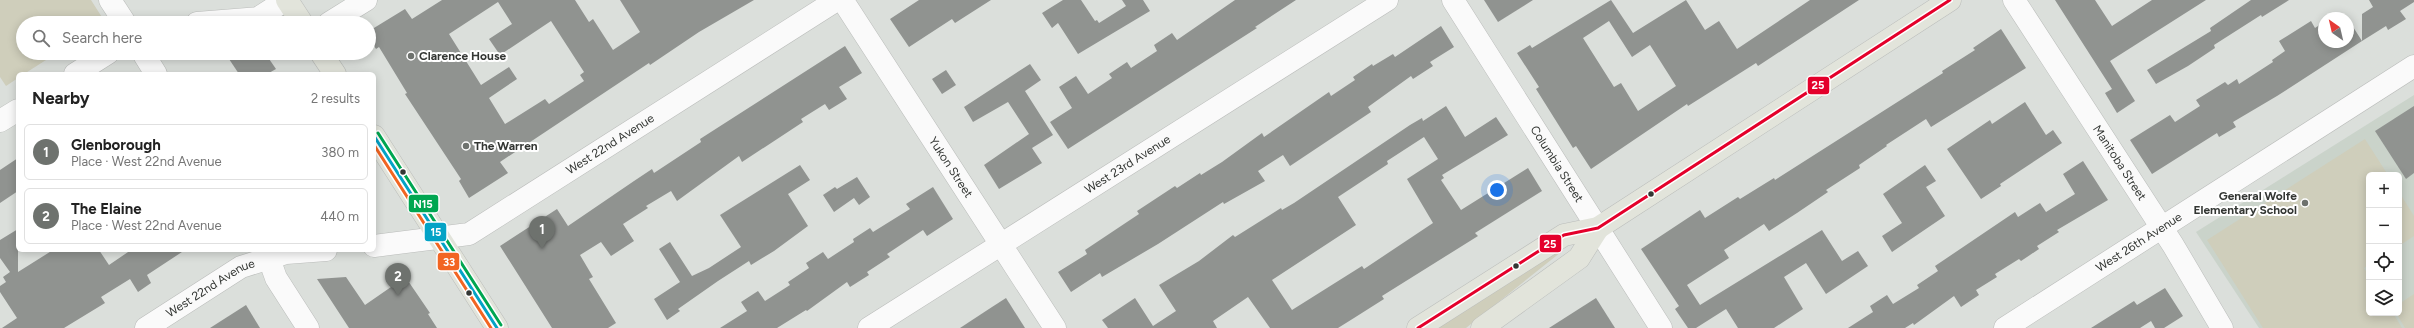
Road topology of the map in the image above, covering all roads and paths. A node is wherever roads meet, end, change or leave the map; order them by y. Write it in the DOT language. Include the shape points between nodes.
graph roads {
  1 [pos="110,0"];
  2 [pos="287,0"];
  3 [pos="366,0"];
  4 [pos="1387,0"];
  5 [pos="1453,0"];
  6 [pos="1950,0"];
  7 [pos="2014,0"];
  8 [pos="841,2"];
  9 [pos="120,16"];
  10 [pos="261,16"];
  11 [pos="297,16"];
  12 [pos="340,16"];
  13 [pos="97,60"];
  14 [pos="147,60"];
  15 [pos="326,60"];
  16 [pos="2414,66"];
  17 [pos="78,72"];
  18 [pos="155,72"];
  19 [pos="334,72"];
  20 [pos="16,111"];
  21 [pos="0,121"];
  22 [pos="376,139"];
  23 [pos="1598,228"];
  24 [pos="2162,229"];
  25 [pos="439,237"];
  26 [pos="1001,245"];
  27 [pos="376,246"];
  28 [pos="306,252"];
  29 [pos="268,254"];
  30 [pos="146,328"];
  31 [pos="308,328"];
  32 [pos="496,328"];
  33 [pos="869,328"];
  34 [pos="1055,328"];
  35 [pos="1418,328"];
  36 [pos="1482,328"];
  37 [pos="1661,328"];
  38 [pos="2005,328"];
  39 [pos="2222,328"];
  1 -- 9 [label="street"];
  2 -- 10 [label="street"];
  2 -- 11 [label="main road"];
  3 -- 12 [label="street"];
  4 -- 26 [label="street, West 23rd Avenue"];
  5 -- 23 [label="street, Columbia Street"];
  6 -- 23 [label="main road"];
  7 -- 24 [label="street, Manitoba Street"];
  8 -- 25 [label="street, West 22nd Avenue" via="469,234"];
  8 -- 26 [label="street, Yukon Street"];
  13 -- 17 [label="street"];
  14 -- 18 [label="street"];
  15 -- 19 [label="main road"];
  16 -- 24 [label="street, West 26th Avenue"];
  20 -- 21 [label="street"];
  22 -- 25 [label="main road"];
  23 -- 35 [label="main road" via="1564,235"];
  23 -- 36 [label="main road" via="1580,258"];
  23 -- 37 [label="street, Columbia Street"];
  24 -- 38 [label="street, West 26th Avenue"];
  24 -- 39 [label="street, Manitoba Street"];
  25 -- 27 [label="street, West 22nd Avenue"];
  25 -- 32 [label="main road"];
  26 -- 33 [label="street, West 23rd Avenue"];
  26 -- 34 [label="street, Yukon Street"];
  28 -- 29 [label="street, West 22nd Avenue"];
  29 -- 30 [label="street, West 22nd Avenue" via="241,267"];
  29 -- 31 [label="street" via="276,278"];
}
